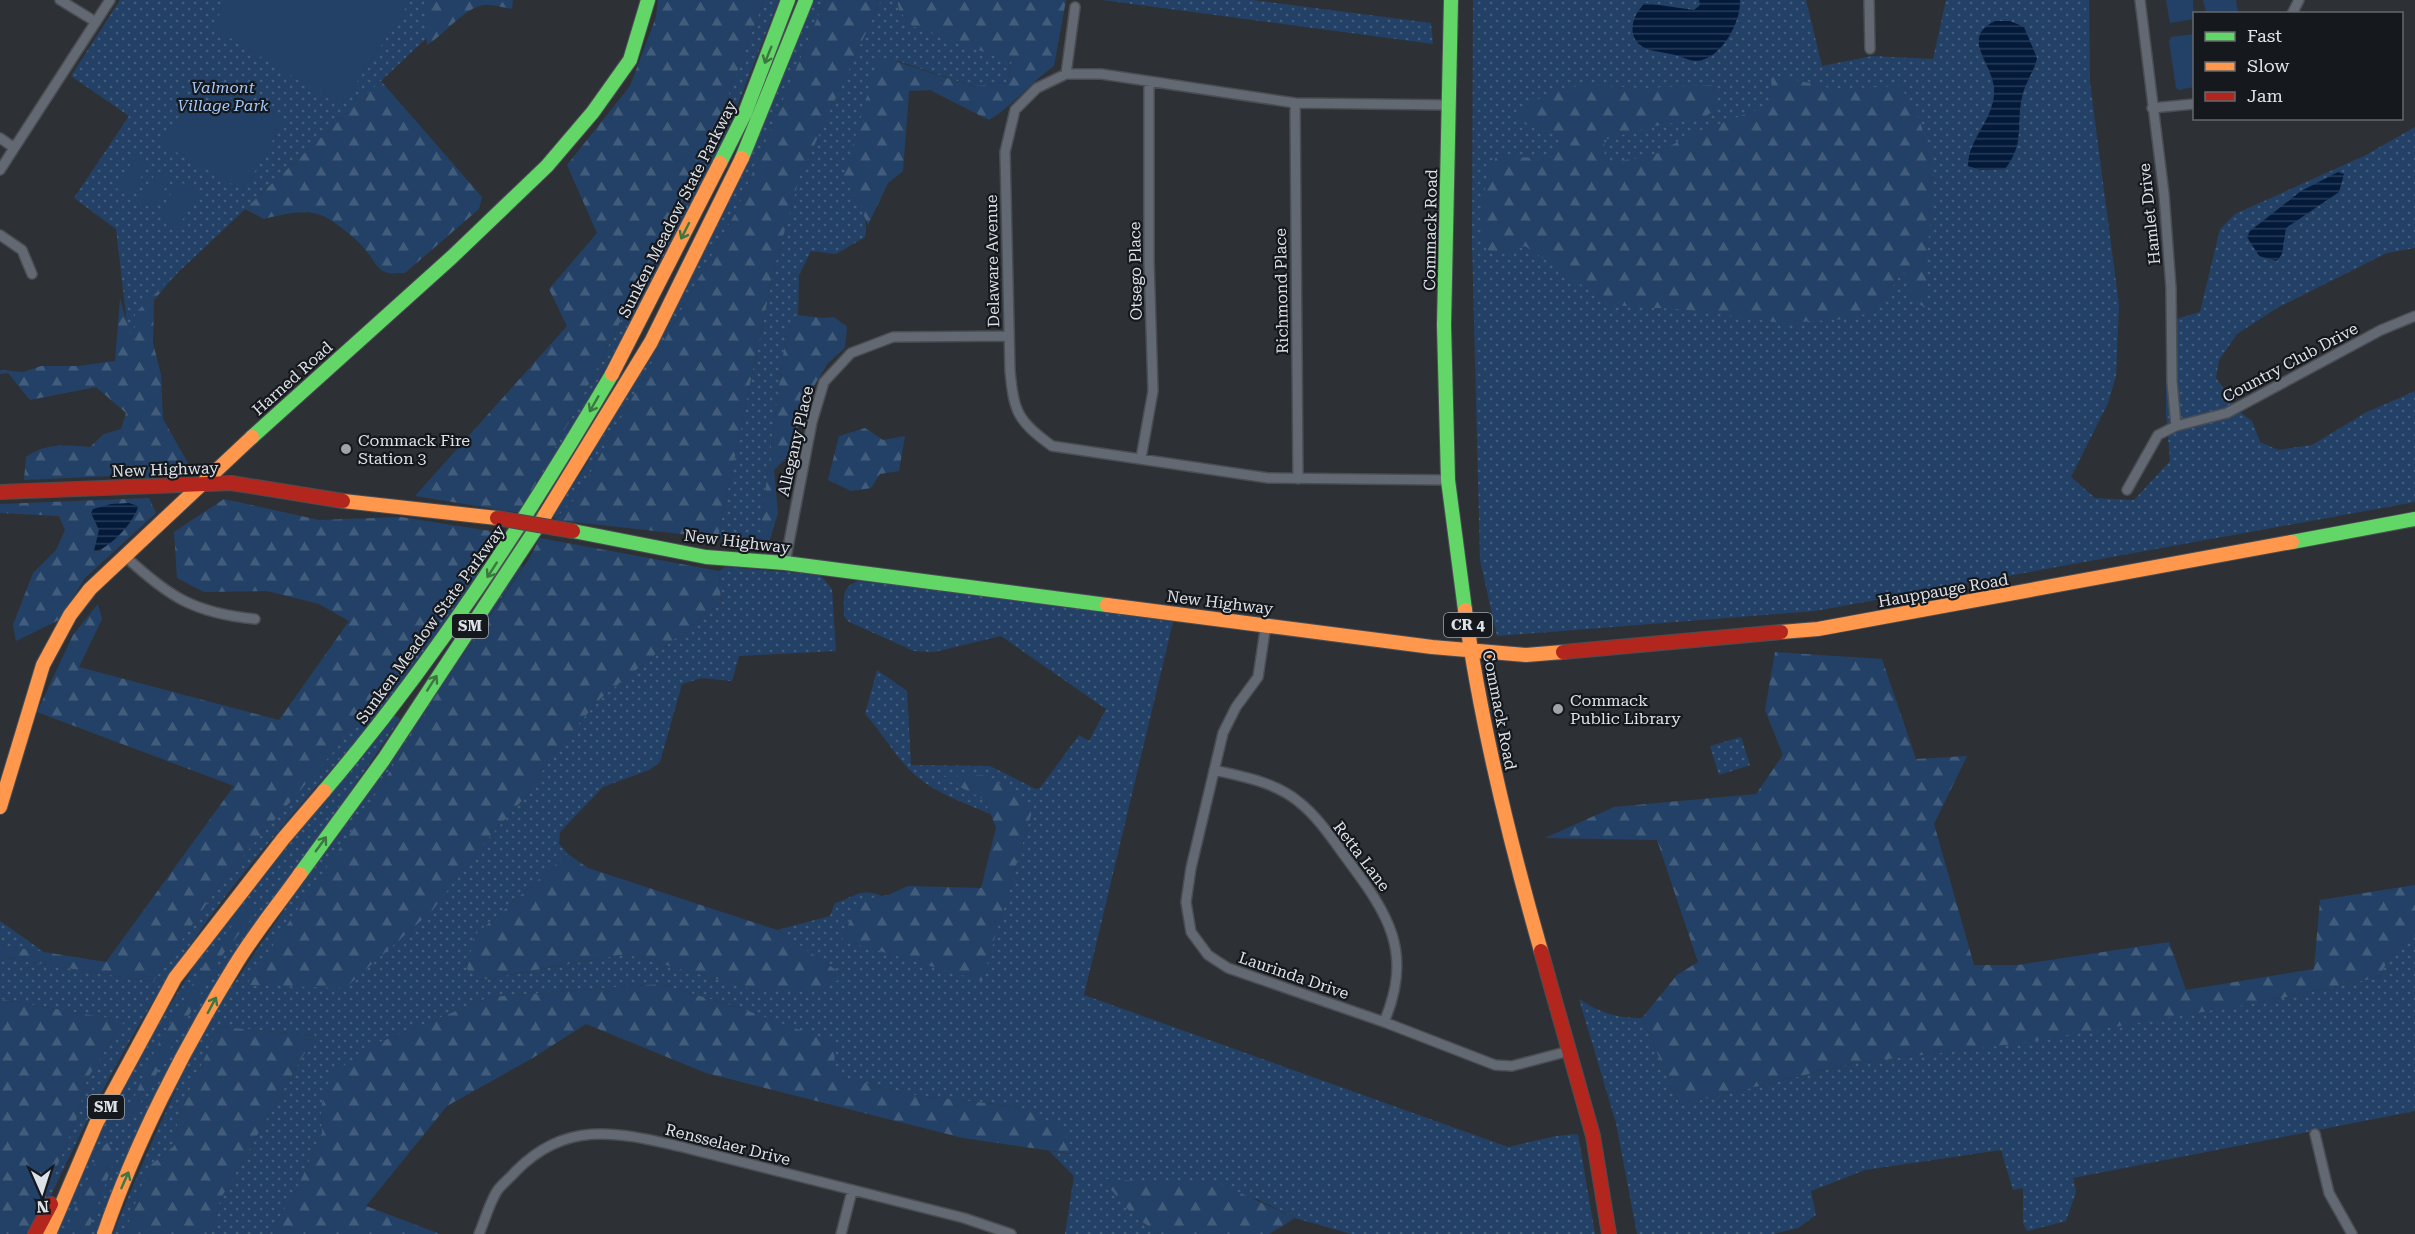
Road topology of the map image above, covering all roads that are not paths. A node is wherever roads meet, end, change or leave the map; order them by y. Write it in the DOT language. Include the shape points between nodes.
graph roads {
  1 [pos="60,0"];
  2 [pos="110,0"];
  3 [pos="648,0"];
  4 [pos="788,0"];
  5 [pos="806,0"];
  6 [pos="1451,0"];
  7 [pos="1869,0"];
  8 [pos="2140,0"];
  9 [pos="1075,7"];
  10 [pos="96,22"];
  11 [pos="1870,49"];
  12 [pos="1066,74"];
  13 [pos="1149,82"];
  14 [pos="1295,103"];
  15 [pos="2193,104"];
  16 [pos="1449,105"];
  17 [pos="2152,108"];
  18 [pos="0,138"];
  19 [pos="13,147"];
  20 [pos="0,170"];
  21 [pos="0,235"];
  22 [pos="32,274"];
  23 [pos="2415,316"];
  24 [pos="1009,336"];
  25 [pos="2176,426"];
  26 [pos="1141,458"];
  27 [pos="1298,479"];
  28 [pos="1448,480"];
  29 [pos="201,483"];
  30 [pos="2127,490"];
  31 [pos="0,492"];
  32 [pos="2415,519"];
  33 [pos="125,556"];
  34 [pos="785,563"];
  35 [pos="255,619"];
  36 [pos="1266,624"];
  37 [pos="1471,651"];
  38 [pos="1214,770"];
  39 [pos="0,807"];
  40 [pos="1384,1022"];
  41 [pos="1569,1051"];
  42 [pos="2315,1134"];
  43 [pos="85,1150"];
  44 [pos="852,1191"];
  45 [pos="999,1231"];
  46 [pos="35,1234"];
  47 [pos="49,1234"];
  48 [pos="104,1234"];
  49 [pos="479,1234"];
  50 [pos="841,1234"];
  51 [pos="1011,1234"];
  52 [pos="1609,1234"];
  53 [pos="2352,1234"];
  1 -- 10 [label="street"];
  2 -- 10 [label="street"];
  3 -- 29 [label="main road, Harned Road" via="630,60 547,166"];
  4 -- 43 [label="main road, Sunken Meadow State Parkway / SM, one-way" via="740,123 616,367 548,485 482,584 365,743 283,839 175,978"];
  48 -- 5 [label="main road, Sunken Meadow State Parkway / SM, one-way" via="161,1100 234,966 384,759 568,480 651,342 738,167"];
  6 -- 16 [label="main road, Commack Road / CR 4"];
  7 -- 11 [label="street"];
  8 -- 17 [label="street, Hamlet Drive"];
  9 -- 12 [label="street"];
  10 -- 19 [label="street"];
  12 -- 13 [label="street, Delaware Avenue" via="1101,74"];
  12 -- 24 [label="street, Delaware Avenue" via="1037,88 1015,111 1005,152"];
  13 -- 14 [label="street, Delaware Avenue"];
  13 -- 26 [label="street, Otsego Place" via="1153,391"];
  14 -- 16 [label="street, Delaware Avenue"];
  14 -- 27 [label="street, Richmond Place"];
  15 -- 17 [label="street"];
  16 -- 28 [label="main road, Commack Road / CR 4" via="1444,325"];
  17 -- 25 [label="street, Hamlet Drive" via="2169,263"];
  18 -- 19 [label="street"];
  19 -- 20 [label="street"];
  21 -- 22 [label="street" via="22,250"];
  23 -- 25 [label="street, Country Club Drive" via="2381,330 2227,413"];
  24 -- 26 [label="street, Delaware Avenue" via="1013,406 1029,429 1052,446"];
  24 -- 34 [label="street, Allegany Place" via="893,337 850,353 824,382 812,422"];
  25 -- 30 [label="street" via="2155,440"];
  26 -- 27 [label="street, Delaware Avenue"];
  27 -- 28 [label="street, Delaware Avenue"];
  28 -- 37 [label="main road, Commack Road / CR 4"];
  29 -- 31 [label="main road, New Highway"];
  29 -- 33 [label="main road, Harned Road"];
  29 -- 34 [label="main road, New Highway, bridge" via="231,483 349,502 497,518 706,556"];
  32 -- 37 [label="main road, Hauppauge Road" via="1818,629 1526,655"];
  33 -- 35 [label="street" via="189,606 222,616"];
  33 -- 39 [label="main road, Harned Road" via="90,589 54,641 35,689"];
  34 -- 36 [label="main road, New Highway"];
  36 -- 37 [label="main road, New Highway"];
  36 -- 38 [label="street, Laurinda Drive" via="1258,677 1222,733"];
  37 -- 41 [label="main road, Commack Road / CR 4" via="1515,859"];
  38 -- 40 [label="street, Retta Lane" via="1265,782 1300,802 1382,905 1398,960 1392,1004"];
  38 -- 40 [label="street, Laurinda Drive" via="1186,902 1191,932 1208,955 1228,968"];
  40 -- 41 [label="street, Laurinda Drive" via="1495,1065 1512,1066"];
  41 -- 52 [label="main road, Commack Road / CR 4" via="1593,1136"];
  42 -- 53 [label="street" via="2329,1192"];
  43 -- 46 [label="main road" via="67,1169"];
  43 -- 47 [label="main road, Sunken Meadow State Parkway / SM"];
  44 -- 45 [label="street, Rensselaer Drive"];
  44 -- 49 [label="street, Rensselaer Drive" via="631,1135 594,1133 562,1138 529,1158 497,1191"];
  44 -- 50 [label="street"];
  45 -- 51 [label="street, Rensselaer Drive"];
}
